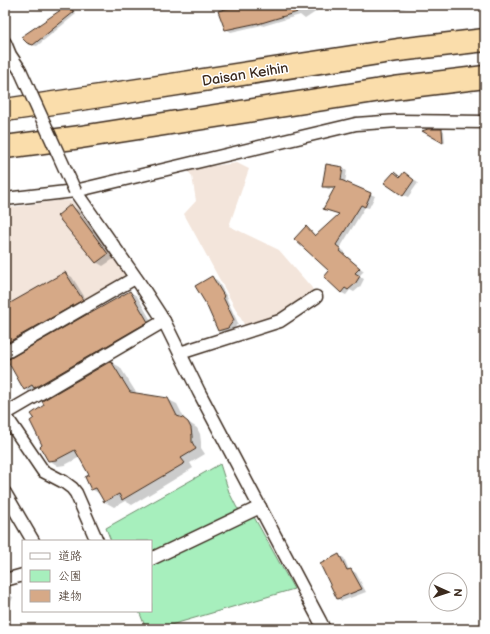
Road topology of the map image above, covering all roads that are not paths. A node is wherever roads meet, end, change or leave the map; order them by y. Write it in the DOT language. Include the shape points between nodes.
graph roads {
  1 [pos="485,40"];
  2 [pos="5,43"];
  3 [pos="8,56"];
  4 [pos="485,78"];
  5 [pos="5,110"];
  6 [pos="485,122"];
  7 [pos="5,147"];
  8 [pos="75,191"];
  9 [pos="5,199"];
  10 [pos="135,278"];
  11 [pos="316,297"];
  12 [pos="164,321"];
  13 [pos="5,353"];
  14 [pos="180,353"];
  15 [pos="5,415"];
  16 [pos="5,493"];
  17 [pos="260,507"];
  18 [pos="32,540"];
  19 [pos="95,540"];
  20 [pos="152,559"];
  21 [pos="22,575"];
  22 [pos="5,580"];
  23 [pos="324,629"];
  1 -- 5 [label="highway, Daisan Keihin" via="398,50"];
  2 -- 3 [label="street"];
  3 -- 8 [label="street, bridge" via="20,70"];
  4 -- 7 [label="highway" via="394,88"];
  6 -- 8 [label="street" via="398,121 356,124"];
  8 -- 9 [label="street"];
  8 -- 10 [label="street"];
  10 -- 12 [label="street"];
  10 -- 13 [label="street"];
  11 -- 14 [label="street" via="280,321"];
  12 -- 14 [label="street"];
  12 -- 15 [label="street"];
  14 -- 17 [label="street"];
  15 -- 19 [label="street" via="43,471 64,482 76,493"];
  16 -- 18 [label="street"];
  17 -- 20 [label="street"];
  17 -- 23 [label="street"];
  21 -- 22 [label="street"];
}
